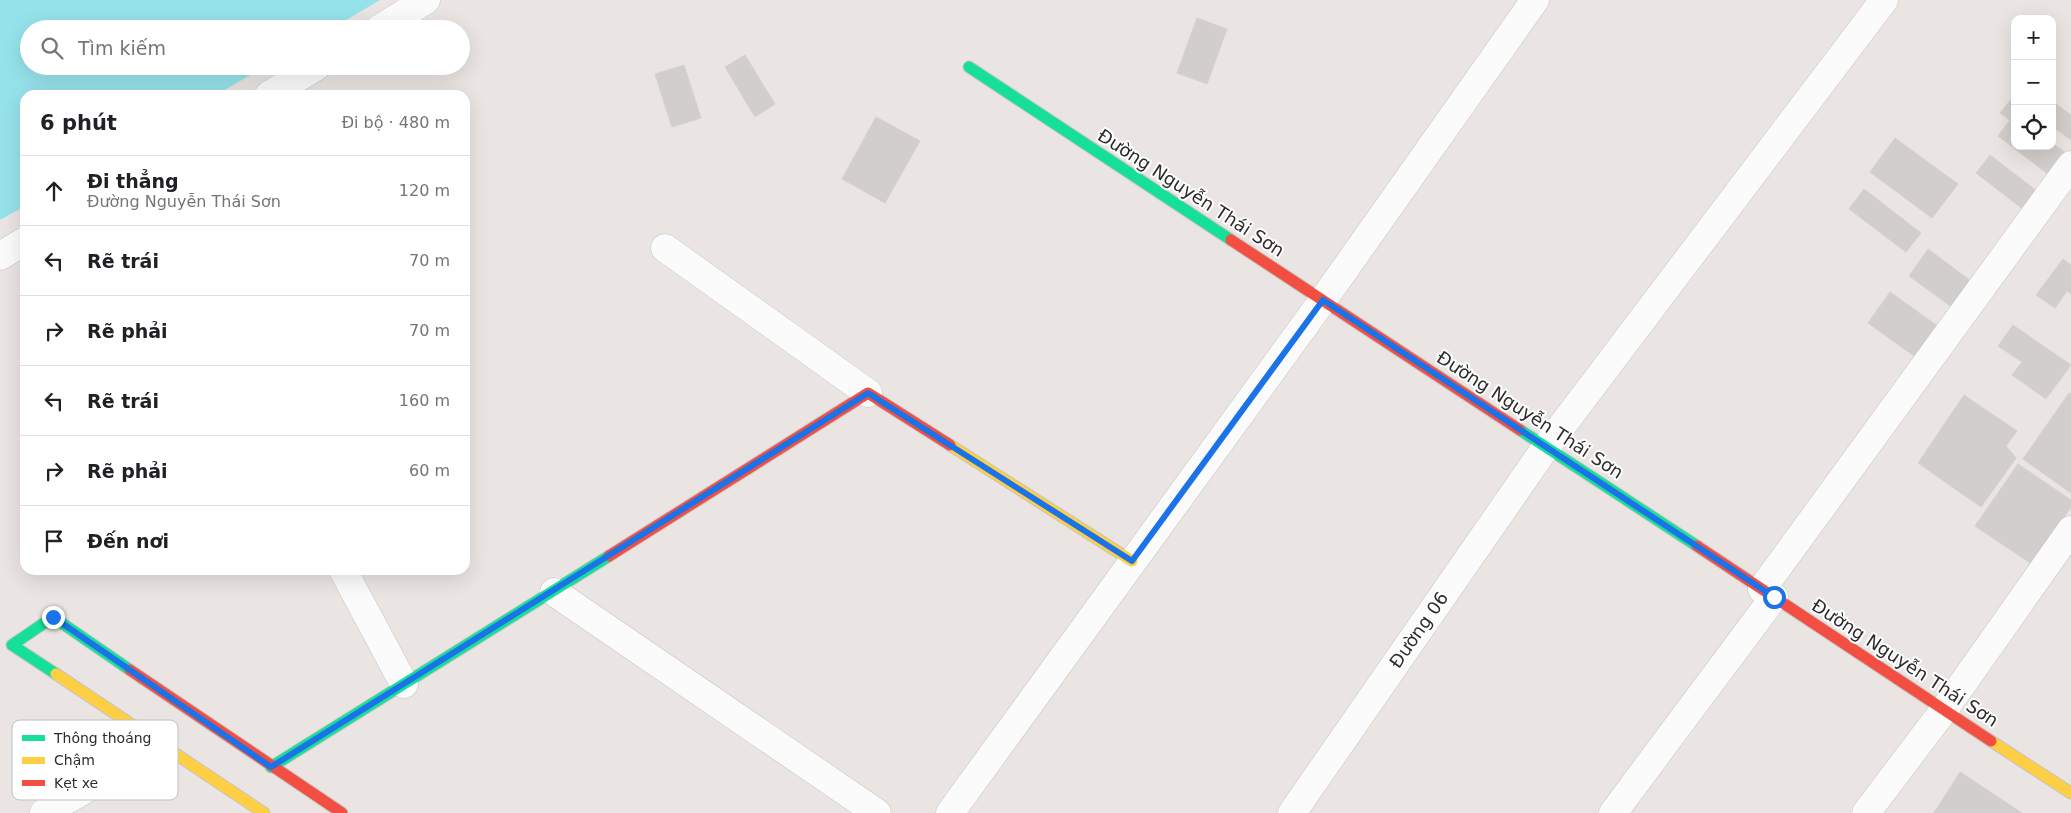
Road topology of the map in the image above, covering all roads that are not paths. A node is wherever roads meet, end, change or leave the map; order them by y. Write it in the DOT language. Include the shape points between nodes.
graph roads {
  1 [pos="426,0"];
  2 [pos="1535,0"];
  3 [pos="1884,0"];
  4 [pos="394,20"];
  5 [pos="969,67"];
  6 [pos="302,75"];
  7 [pos="277,90"];
  8 [pos="2071,165"];
  9 [pos="20,244"];
  10 [pos="665,248"];
  11 [pos="0,256"];
  12 [pos="1323,300"];
  13 [pos="868,393"];
  14 [pos="1546,447"];
  15 [pos="2071,530"];
  16 [pos="1132,561"];
  17 [pos="346,575"];
  18 [pos="554,592"];
  19 [pos="1768,593"];
  20 [pos="404,684"];
  21 [pos="1944,710"];
  22 [pos="124,720"];
  23 [pos="178,756"];
  24 [pos="271,767"];
  25 [pos="2071,793"];
  26 [pos="67,800"];
  27 [pos="44,813"];
  28 [pos="264,813"];
  29 [pos="342,813"];
  30 [pos="877,813"];
  31 [pos="950,813"];
  32 [pos="1292,813"];
  33 [pos="1613,813"];
  34 [pos="1866,813"];
  1 -- 4 [label="street"];
  2 -- 12 [label="street"];
  3 -- 14 [label="street, Đường 06"];
  5 -- 12 [label="street, Đường Nguyễn Thái Sơn"];
  6 -- 7 [label="street"];
  8 -- 19 [label="street"];
  9 -- 11 [label="street"];
  10 -- 13 [label="street"];
  12 -- 14 [label="street, Đường Nguyễn Thái Sơn"];
  12 -- 16 [label="street"];
  13 -- 16 [label="street"];
  13 -- 18 [label="street"];
  14 -- 19 [label="street, Đường Nguyễn Thái Sơn"];
  14 -- 32 [label="street, Đường 06"];
  15 -- 21 [label="street"];
  16 -- 31 [label="street"];
  17 -- 20 [label="street"];
  18 -- 20 [label="street"];
  18 -- 30 [label="street"];
  19 -- 21 [label="street, Đường Nguyễn Thái Sơn"];
  19 -- 33 [label="street"];
  20 -- 24 [label="street"];
  21 -- 25 [label="street, Đường Nguyễn Thái Sơn"];
  21 -- 34 [label="street"];
  22 -- 24 [label="street" via="12,645 53,617"];
  23 -- 28 [label="street"];
  24 -- 29 [label="street"];
  26 -- 27 [label="street"];
}
